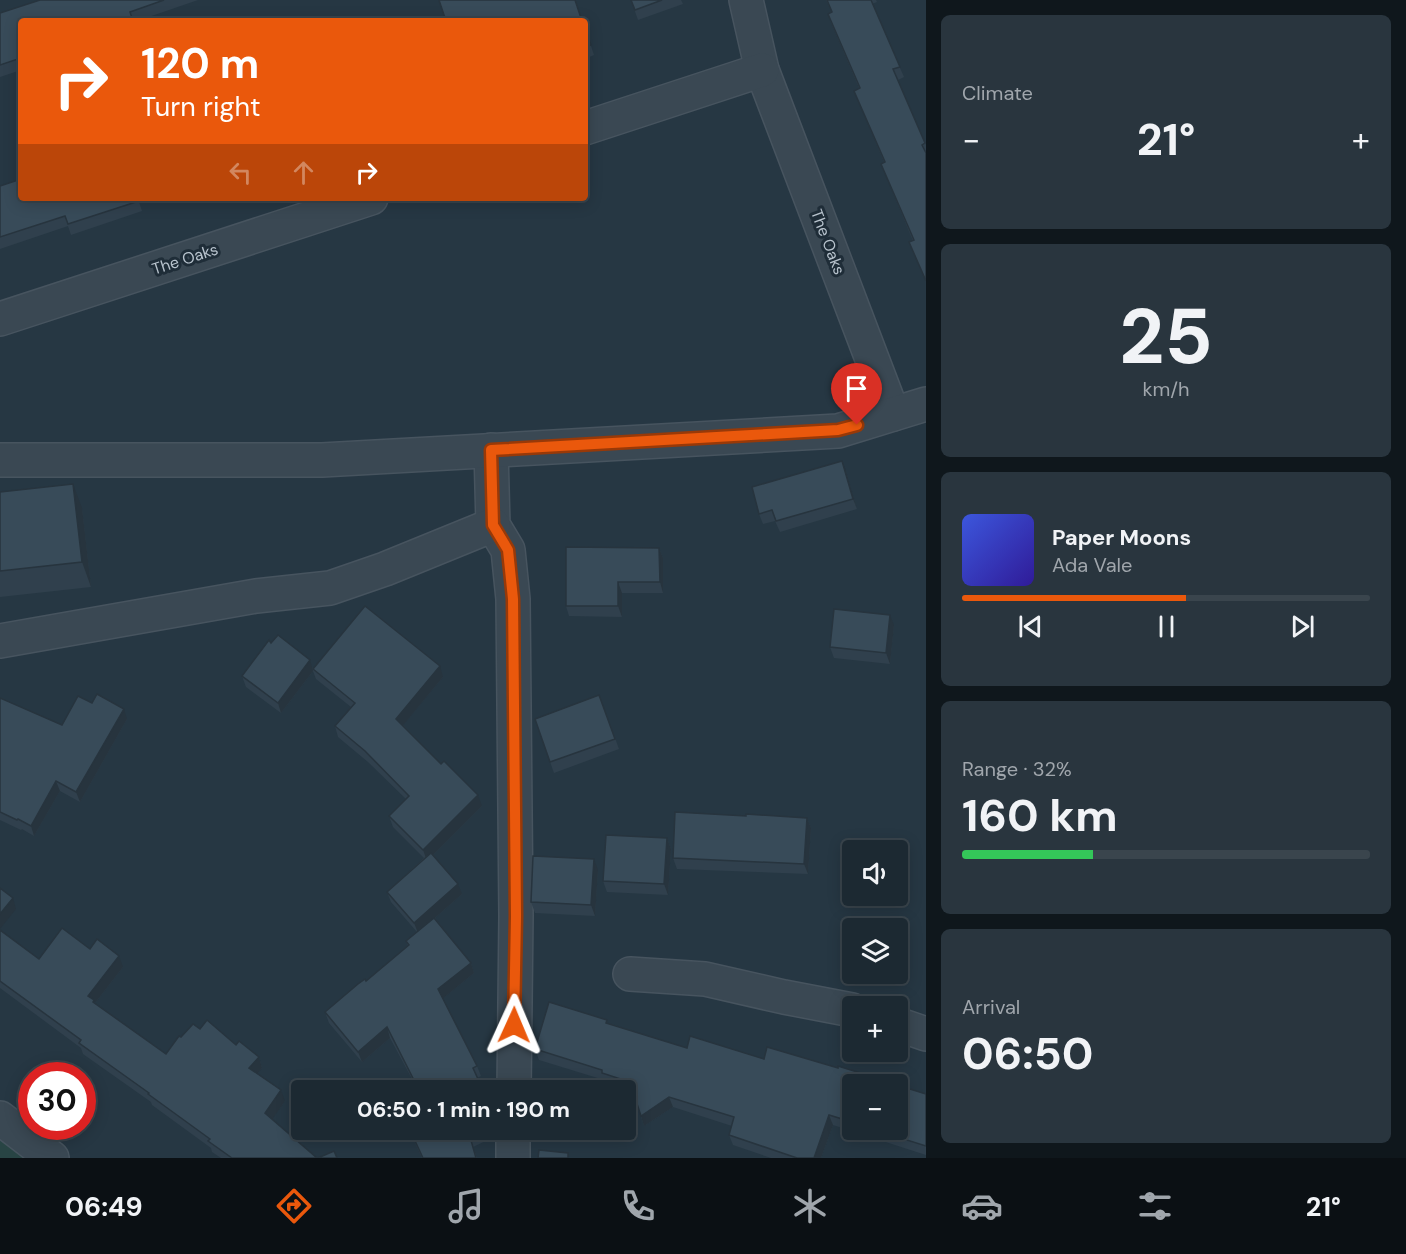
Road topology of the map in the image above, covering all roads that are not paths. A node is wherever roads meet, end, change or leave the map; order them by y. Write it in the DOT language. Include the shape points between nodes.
graph roads {
  1 [pos="746,0"];
  2 [pos="762,70"];
  3 [pos="588,127"];
  4 [pos="362,201"];
  5 [pos="0,319"];
  6 [pos="926,404"];
  7 [pos="893,414"];
  8 [pos="491,450"];
  9 [pos="0,460"];
  10 [pos="493,525"];
  11 [pos="0,641"];
  12 [pos="630,974"];
  13 [pos="842,1008"];
  14 [pos="908,1028"];
  15 [pos="926,1034"];
  16 [pos="514,1080"];
  17 [pos="0,1118"];
  18 [pos="513,1140"];
  19 [pos="52,1158"];
  20 [pos="513,1158"];
  1 -- 2 [label="street, The Oaks"];
  2 -- 3 [label="street"];
  2 -- 7 [label="street, The Oaks"];
  4 -- 5 [label="street, The Oaks"];
  6 -- 7 [label="street"];
  7 -- 8 [label="street" via="838,430"];
  8 -- 9 [label="street" via="322,460"];
  8 -- 10 [label="street"];
  10 -- 11 [label="street" via="330,588 256,596"];
  10 -- 16 [label="street" via="508,550 513,599"];
  12 -- 13 [label="street" via="705,979"];
  14 -- 15 [label="street"];
  17 -- 19 [label="street"];
  18 -- 20 [label="street"];
}
